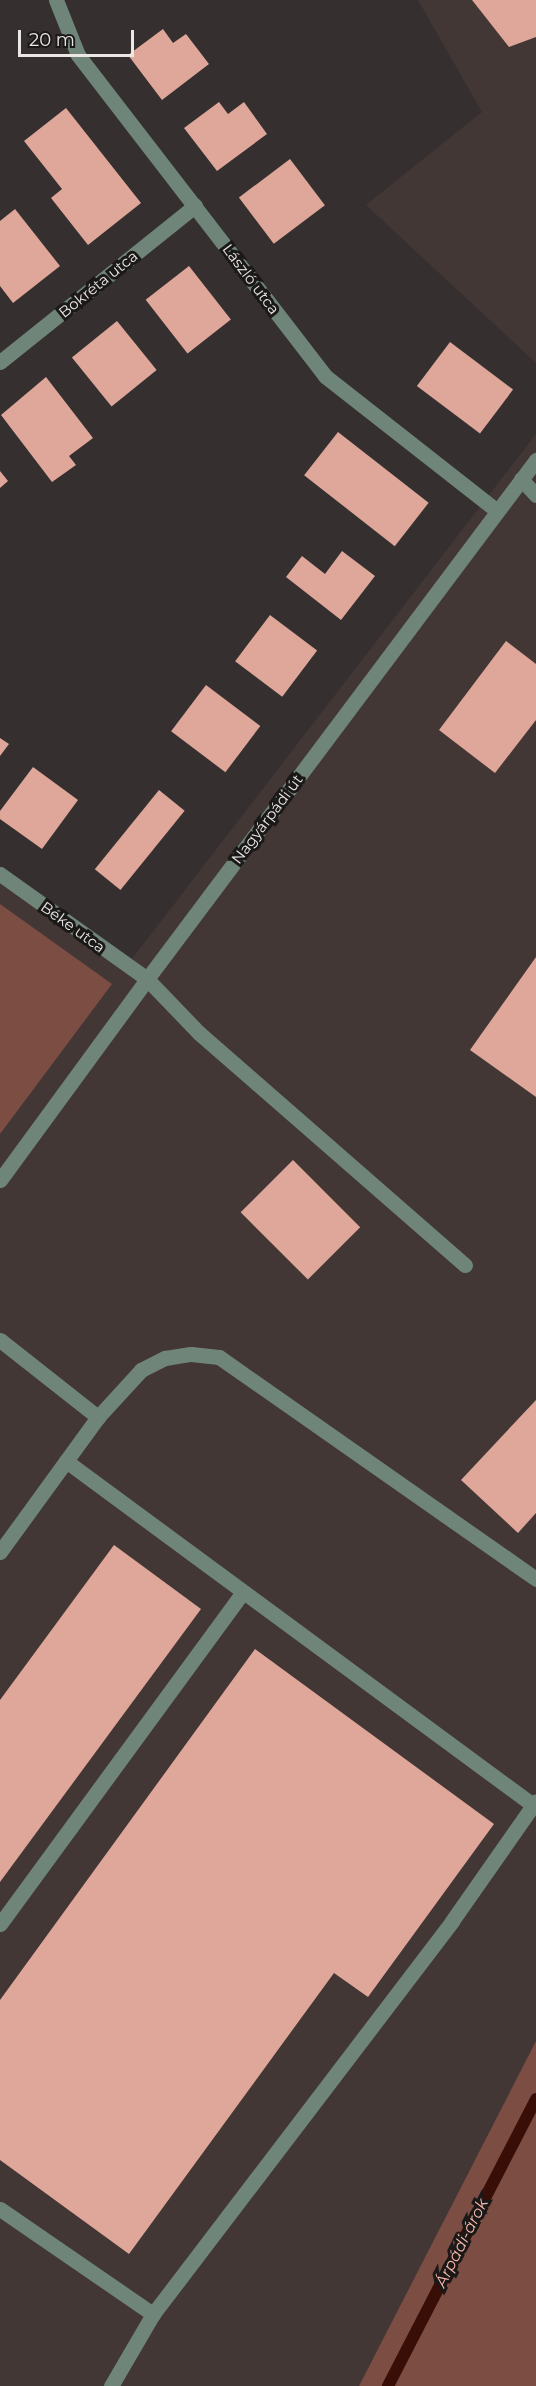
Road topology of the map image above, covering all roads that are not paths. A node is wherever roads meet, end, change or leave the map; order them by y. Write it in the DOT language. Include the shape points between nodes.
graph roads {
  1 [pos="56,0"];
  2 [pos="195,206"];
  3 [pos="0,362"];
  4 [pos="536,460"];
  5 [pos="521,479"];
  6 [pos="536,495"];
  7 [pos="497,511"];
  8 [pos="0,874"];
  9 [pos="147,980"];
  10 [pos="0,1180"];
  11 [pos="465,1265"];
  12 [pos="0,1340"];
  13 [pos="98,1417"];
  14 [pos="66,1461"];
  15 [pos="0,1552"];
  16 [pos="536,1579"];
  17 [pos="243,1592"];
  18 [pos="534,1803"];
  19 [pos="0,1924"];
  20 [pos="0,2209"];
  21 [pos="153,2314"];
  22 [pos="111,2386"];
  1 -- 2 [label="street, László utca" via="78,55"];
  2 -- 3 [label="street, Bokréta utca"];
  2 -- 7 [label="street, László utca" via="325,376"];
  4 -- 5 [label="street, Nagyárpádi út"];
  5 -- 6 [label="street"];
  5 -- 7 [label="street, Nagyárpádi út"];
  7 -- 9 [label="street, Nagyárpádi út"];
  8 -- 9 [label="street, Béke utca"];
  9 -- 10 [label="street, Nagyárpádi út"];
  9 -- 11 [label="street, Béke utca" via="199,1033"];
  12 -- 13 [label="street"];
  13 -- 14 [label="street"];
  13 -- 16 [label="street" via="141,1370 165,1358 219,1357"];
  14 -- 15 [label="street"];
  14 -- 17 [label="street"];
  17 -- 18 [label="street"];
  17 -- 19 [label="street"];
  18 -- 21 [label="street" via="452,1921"];
  20 -- 21 [label="street"];
  21 -- 22 [label="street"];
}
